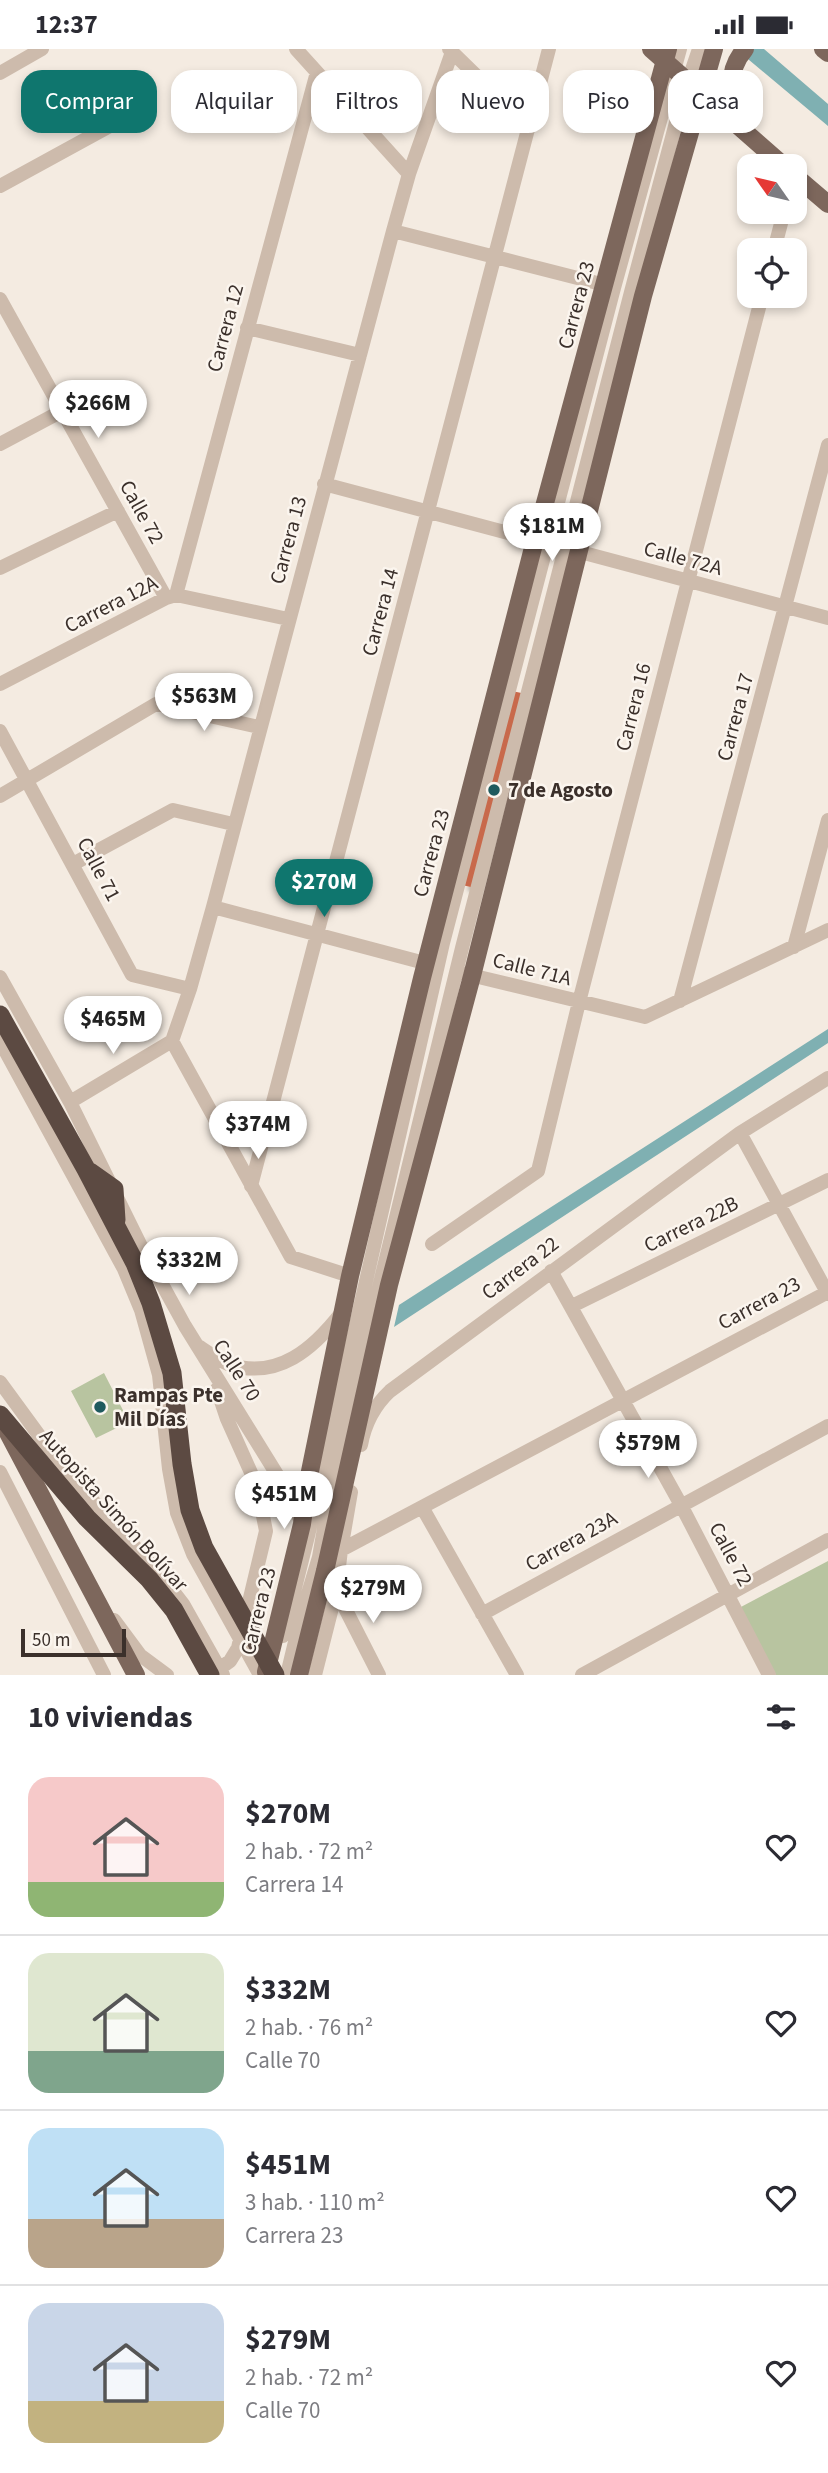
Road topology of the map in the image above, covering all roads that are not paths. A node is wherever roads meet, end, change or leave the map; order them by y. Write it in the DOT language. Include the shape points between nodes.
graph roads {
  1 [pos="42,49"];
  2 [pos="296,49"];
  3 [pos="549,49"];
  4 [pos="699,49"];
  5 [pos="714,49"];
  6 [pos="745,49"];
  7 [pos="823,49"];
  8 [pos="450,50"];
  9 [pos="828,53"];
  10 [pos="680,65"];
  11 [pos="315,70"];
  12 [pos="470,70"];
  13 [pos="543,70"];
  14 [pos="733,70"];
  15 [pos="0,73"];
  16 [pos="311,94"];
  17 [pos="97,133"];
  18 [pos="372,133"];
  19 [pos="526,133"];
  20 [pos="747,133"];
  21 [pos="771,154"];
  22 [pos="409,174"];
  23 [pos="0,186"];
  24 [pos="807,186"];
  25 [pos="828,204"];
  26 [pos="393,231"];
  27 [pos="494,259"];
  28 [pos="605,285"];
  29 [pos="1,304"];
  30 [pos="759,308"];
  31 [pos="247,328"];
  32 [pos="360,355"];
  33 [pos="62,411"];
  34 [pos="0,444"];
  35 [pos="828,445"];
  36 [pos="324,484"];
  37 [pos="118,511"];
  38 [pos="428,512"];
  39 [pos="542,542"];
  40 [pos="572,550"];
  41 [pos="0,568"];
  42 [pos="688,580"];
  43 [pos="171,597"];
  44 [pos="786,607"];
  45 [pos="828,618"];
  46 [pos="288,619"];
  47 [pos="0,684"];
  48 [pos="259,727"];
  49 [pos="0,731"];
  50 [pos="27,781"];
  51 [pos="0,796"];
  52 [pos="828,820"];
  53 [pos="233,824"];
  54 [pos="73,864"];
  55 [pos="213,907"];
  56 [pos="828,930"];
  57 [pos="317,935"];
  58 [pos="794,947"];
  59 [pos="432,965"];
  60 [pos="464,974"];
  61 [pos="0,977"];
  62 [pos="190,989"];
  63 [pos="680,1001"];
  64 [pos="579,1002"];
  65 [pos="0,1015"];
  66 [pos="0,1041"];
  67 [pos="172,1041"];
  68 [pos="828,1078"];
  69 [pos="70,1102"];
  70 [pos="740,1133"];
  71 [pos="86,1169"];
  72 [pos="828,1180"];
  73 [pos="251,1186"];
  74 [pos="114,1189"];
  75 [pos="779,1205"];
  76 [pos="116,1228"];
  77 [pos="432,1244"];
  78 [pos="551,1271"];
  79 [pos="350,1276"];
  80 [pos="828,1293"];
  81 [pos="572,1306"];
  82 [pos="343,1311"];
  83 [pos="195,1345"];
  84 [pos="160,1348"];
  85 [pos="210,1367"];
  86 [pos="0,1383"];
  87 [pos="624,1400"];
  88 [pos="0,1417"];
  89 [pos="828,1426"];
  90 [pos="44,1455"];
  91 [pos="0,1472"];
  92 [pos="681,1505"];
  93 [pos="422,1507"];
  94 [pos="305,1530"];
  95 [pos="828,1540"];
  96 [pos="328,1558"];
  97 [pos="87,1582"];
  98 [pos="336,1592"];
  99 [pos="728,1593"];
  100 [pos="482,1614"];
  101 [pos="104,1675"];
  102 [pos="136,1675"];
  103 [pos="167,1675"];
  104 [pos="210,1675"];
  105 [pos="223,1675"];
  106 [pos="260,1675"];
  107 [pos="265,1675"];
  108 [pos="274,1675"];
  109 [pos="287,1675"];
  110 [pos="299,1675"];
  111 [pos="315,1675"];
  112 [pos="379,1675"];
  113 [pos="517,1675"];
  114 [pos="582,1675"];
  115 [pos="769,1675"];
  1 -- 15 [label="street"];
  2 -- 11 [label="street"];
  3 -- 13 [label="street, Carrera 14"];
  4 -- 10 [label="street"];
  5 -- 10 [label="main road, Carrera 23"];
  6 -- 14 [label="main road"];
  7 -- 9 [label="main road"];
  8 -- 12 [label="street"];
  8 -- 22 [label="street, Carrera 13"];
  10 -- 28 [label="main road, Carrera 23"];
  10 -- 39 [label="street"];
  10 -- 40 [label="main road, Carrera 23" via="643,296"];
  16 -- 31 [label="street, Carrera 12"];
  17 -- 23 [label="street"];
  18 -- 22 [label="street"];
  19 -- 27 [label="street, Carrera 14"];
  20 -- 21 [label="main road"];
  22 -- 26 [label="street, Carrera 13"];
  24 -- 25 [label="main road"];
  26 -- 27 [label="street"];
  26 -- 32 [label="street, Carrera 13"];
  27 -- 28 [label="street"];
  27 -- 38 [label="street, Carrera 14"];
  28 -- 39 [label="main road, Carrera 23"];
  29 -- 33 [label="street, Calle 72"];
  30 -- 42 [label="street, Carrera 16"];
  31 -- 32 [label="street"];
  31 -- 43 [label="street, Carrera 12"];
  32 -- 36 [label="street, Carrera 13"];
  33 -- 34 [label="street"];
  33 -- 37 [label="street, Calle 72"];
  35 -- 44 [label="street, Carrera 17"];
  36 -- 38 [label="street, Calle 72A"];
  36 -- 46 [label="street, Carrera 13"];
  37 -- 41 [label="street"];
  37 -- 43 [label="street, Calle 72"];
  38 -- 39 [label="street, Calle 72A"];
  38 -- 57 [label="street, Carrera 14"];
  39 -- 40 [label="street, Calle 72A"];
  39 -- 59 [label="main road, Carrera 23"];
  40 -- 42 [label="street, Calle 72A"];
  40 -- 60 [label="main road, Carrera 23"];
  42 -- 44 [label="street, Calle 72A"];
  42 -- 64 [label="street, Carrera 16"];
  43 -- 46 [label="street, Carrera 12A"];
  43 -- 47 [label="street, Carrera 12A"];
  44 -- 45 [label="street, Calle 72A"];
  44 -- 63 [label="street, Carrera 17"];
  46 -- 48 [label="street, Carrera 13"];
  48 -- 50 [label="street" via="156,704"];
  48 -- 53 [label="street, Carrera 13"];
  49 -- 50 [label="street, Calle 71"];
  50 -- 51 [label="street"];
  50 -- 54 [label="street, Calle 71"];
  52 -- 58 [label="street"];
  53 -- 54 [label="street" via="173,810"];
  53 -- 55 [label="street, Carrera 13"];
  54 -- 62 [label="street, Calle 71" via="132,975"];
  55 -- 57 [label="street, Calle 71A"];
  55 -- 62 [label="street, Carrera 13"];
  56 -- 58 [label="street, Calle 71A"];
  57 -- 59 [label="street, Calle 71A"];
  57 -- 73 [label="street, Carrera 14"];
  58 -- 63 [label="street, Calle 71A"];
  59 -- 60 [label="street, Calle 71A"];
  59 -- 79 [label="main road, Carrera 23"];
  59 -- 94 [label="street"];
  60 -- 64 [label="street, Calle 71A"];
  60 -- 96 [label="main road, Carrera 23"];
  61 -- 69 [label="street, Calle 70"];
  62 -- 67 [label="street, Carrera 13"];
  63 -- 64 [label="street, Calle 71A" via="645,1017"];
  64 -- 77 [label="street, Carrera 16" via="538,1171"];
  65 -- 71 [label="highway, Autopista Simón Bolívar"];
  66 -- 84 [label="street" via="124,1269"];
  67 -- 69 [label="street"];
  67 -- 73 [label="street"];
  68 -- 70 [label="street, Carrera 22"];
  69 -- 74 [label="street, Calle 70"];
  70 -- 75 [label="street"];
  70 -- 78 [label="street, Carrera 22"];
  71 -- 74 [label="highway"];
  71 -- 76 [label="highway, Autopista Simón Bolívar"];
  72 -- 75 [label="street, Carrera 22B"];
  73 -- 79 [label="street" via="291,1257"];
  74 -- 76 [label="highway"];
  74 -- 83 [label="street, Calle 70"];
  75 -- 80 [label="street"];
  75 -- 81 [label="street, Carrera 22B"];
  76 -- 84 [label="highway, Autopista Simón Bolívar" via="152,1303"];
  78 -- 81 [label="street, Calle 72"];
  78 -- 96 [label="street, Carrera 22" via="379,1402 362,1437"];
  79 -- 82 [label="main road, Carrera 23"];
  80 -- 87 [label="street, Carrera 23"];
  81 -- 87 [label="street, Calle 72"];
  82 -- 83 [label="street" via="321,1339 293,1360 272,1366 226,1363"];
  82 -- 94 [label="main road, Carrera 23" via="308,1481"];
  83 -- 85 [label="street, Calle 70"];
  84 -- 106 [label="street" via="159,1375 177,1513 193,1554"];
  84 -- 108 [label="highway, Autopista Simón Bolívar" via="173,1373 190,1510 204,1548"];
  85 -- 94 [label="street, Calle 70" via="281,1481"];
  85 -- 104 [label="street" via="257,1486 266,1531 238,1648 230,1661"];
  86 -- 90 [label="street"];
  87 -- 92 [label="street, Calle 72"];
  87 -- 93 [label="street, Carrera 23"];
  88 -- 90 [label="highway, Autopista Simón Bolívar"];
  88 -- 97 [label="main road"];
  89 -- 92 [label="street, Carrera 23A"];
  90 -- 104 [label="highway, Autopista Simón Bolívar" via="87,1518 174,1610"];
  90 -- 105 [label="street" via="159,1573 183,1604"];
  91 -- 101 [label="street"];
  92 -- 99 [label="street, Calle 72"];
  92 -- 100 [label="street, Carrera 23A"];
  93 -- 96 [label="street, Carrera 23"];
  93 -- 100 [label="street"];
  94 -- 96 [label="street, Calle 70"];
  94 -- 107 [label="main road, Carrera 23"];
  94 -- 108 [label="street"];
  95 -- 99 [label="street"];
  96 -- 98 [label="street, Calle 70"];
  96 -- 98 [label="street, Carrera 23"];
  96 -- 109 [label="street" via="301,1616"];
  96 -- 110 [label="main road"];
  97 -- 102 [label="main road"];
  97 -- 103 [label="street" via="140,1655"];
  98 -- 111 [label="street, Carrera 23"];
  98 -- 112 [label="street, Calle 70"];
  99 -- 114 [label="street"];
  99 -- 115 [label="street, Calle 72"];
  100 -- 113 [label="street"];
}
